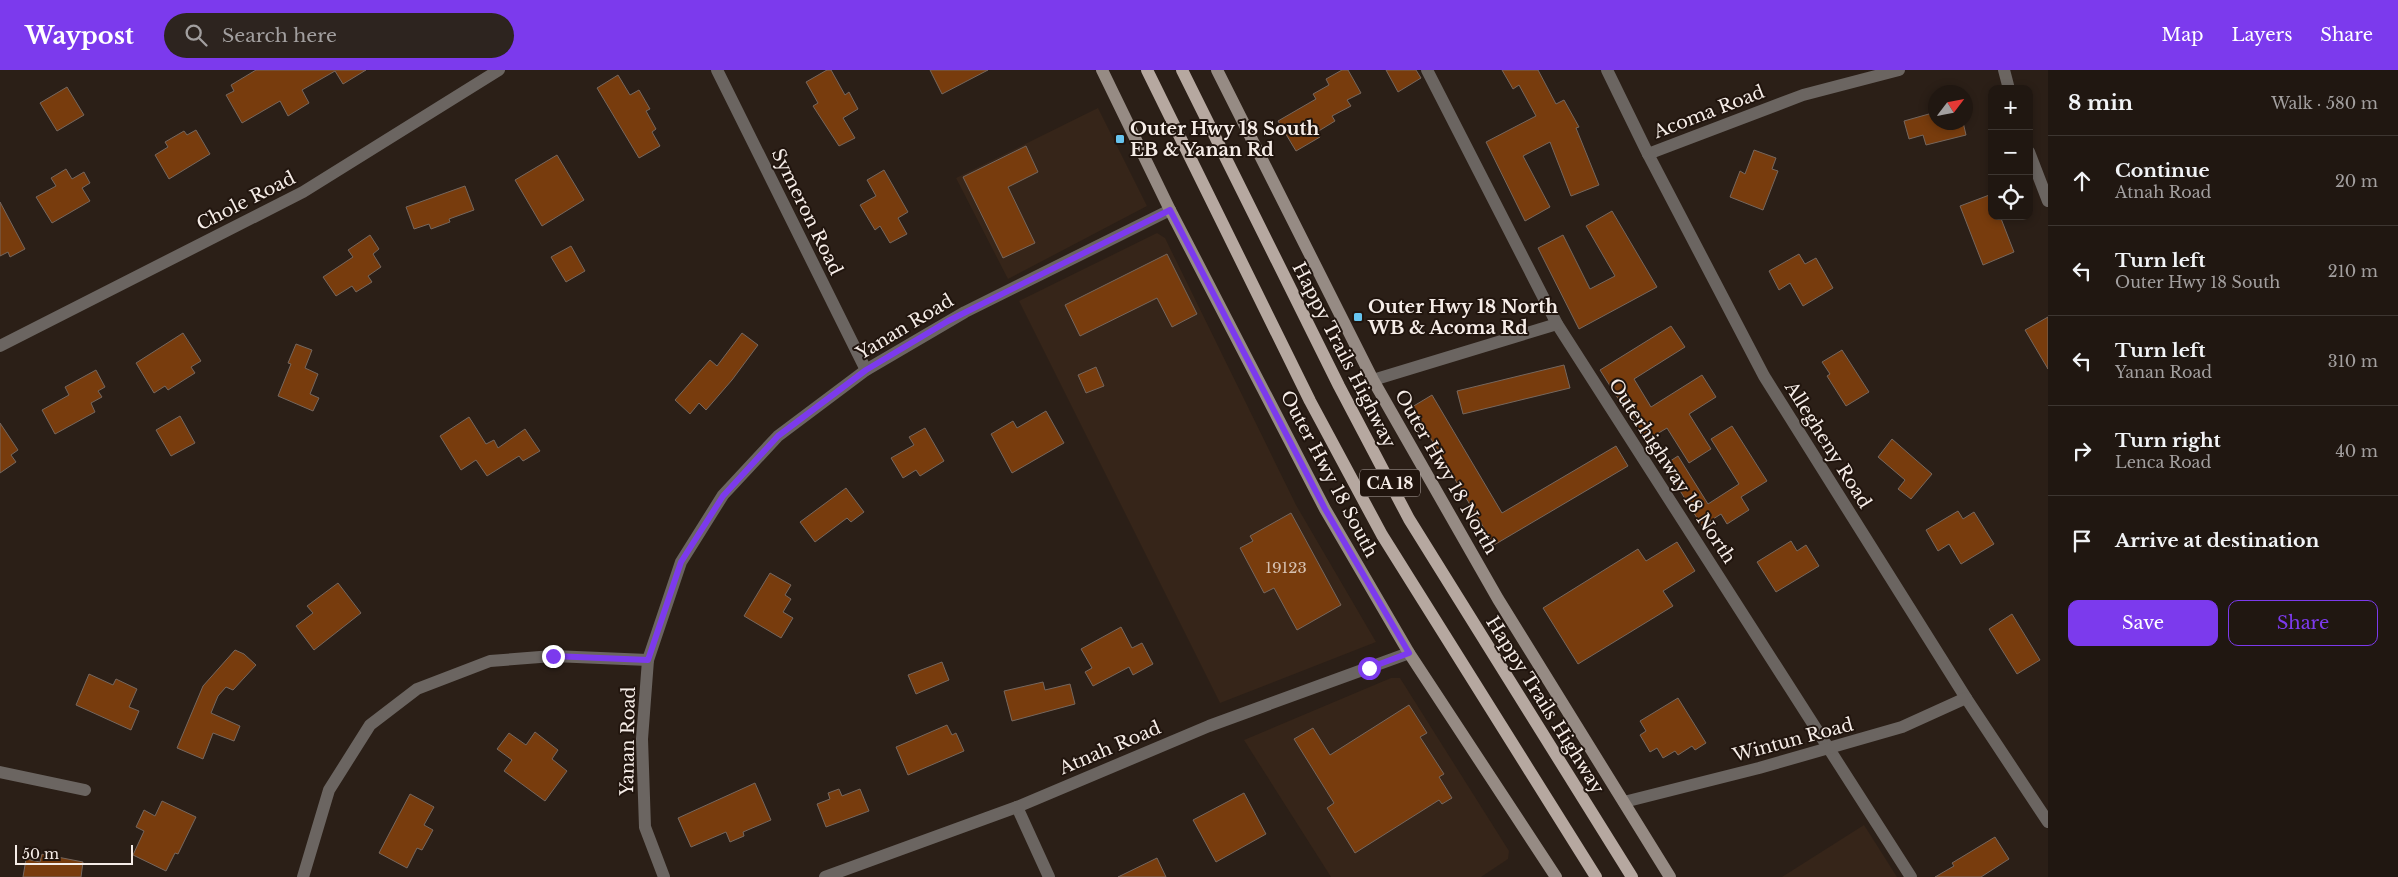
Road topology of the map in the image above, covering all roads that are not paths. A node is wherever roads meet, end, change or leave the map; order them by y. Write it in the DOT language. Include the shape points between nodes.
graph roads {
  1 [pos="499,70"];
  2 [pos="716,70"];
  3 [pos="1102,70"];
  4 [pos="1147,70"];
  5 [pos="1182,70"];
  6 [pos="1217,70"];
  7 [pos="1427,70"];
  8 [pos="1607,70"];
  9 [pos="1899,70"];
  10 [pos="2004,70"];
  11 [pos="2008,85"];
  12 [pos="1648,154"];
  13 [pos="2033,162"];
  14 [pos="2048,201"];
  15 [pos="1170,210"];
  16 [pos="1557,324"];
  17 [pos="0,346"];
  18 [pos="866,370"];
  19 [pos="1373,380"];
  20 [pos="1409,653"];
  21 [pos="648,660"];
  22 [pos="1966,698"];
  23 [pos="1831,749"];
  24 [pos="0,772"];
  25 [pos="84,790"];
  26 [pos="1624,802"];
  27 [pos="1017,807"];
  28 [pos="2048,822"];
  29 [pos="303,877"];
  30 [pos="664,877"];
  31 [pos="825,877"];
  32 [pos="1049,877"];
  33 [pos="1556,877"];
  34 [pos="1596,877"];
  35 [pos="1632,877"];
  36 [pos="1670,877"];
  37 [pos="1911,877"];
  1 -- 17 [label="street, Chole Road" via="303,192"];
  2 -- 18 [label="street, Symeron Road"];
  3 -- 15 [label="street, Outer Hwy 18 South"];
  4 -- 34 [label="main road, CA 18" via="1310,401 1382,535"];
  5 -- 35 [label="main road, Happy Trails Highway / CA 18" via="1409,520"];
  6 -- 19 [label="street, Outer Hwy 18 North"];
  7 -- 16 [label="street, Outerhighway 18 North"];
  8 -- 12 [label="street, Allegheny Road"];
  9 -- 12 [label="street, Acoma Road" via="1803,95"];
  10 -- 11 [label="street"];
  12 -- 22 [label="street, Allegheny Road" via="1764,376"];
  13 -- 14 [label="street"];
  15 -- 18 [label="street, Yanan Road" via="965,312"];
  15 -- 20 [label="street, Outer Hwy 18 South" via="1325,509"];
  16 -- 19 [label="street"];
  16 -- 23 [label="street, Outerhighway 18 North"];
  18 -- 21 [label="street, Yanan Road" via="778,436 723,496 681,562"];
  19 -- 26 [label="street, Outer Hwy 18 North" via="1498,599"];
  20 -- 27 [label="street, Atnah Road" via="1209,726"];
  20 -- 33 [label="street, Outer Hwy 18 South"];
  21 -- 29 [label="street" via="553,656 490,661 417,689 370,725 329,790"];
  21 -- 30 [label="street, Yanan Road" via="642,739 646,827"];
  22 -- 23 [label="street, Wintun Road" via="1902,727"];
  22 -- 28 [label="street, Allegheny Road"];
  23 -- 26 [label="street, Wintun Road"];
  23 -- 37 [label="street, Outerhighway 18 North"];
  24 -- 25 [label="street"];
  26 -- 36 [label="street, Outer Hwy 18 North"];
  27 -- 31 [label="street, Atnah Road"];
  27 -- 32 [label="street"];
}
